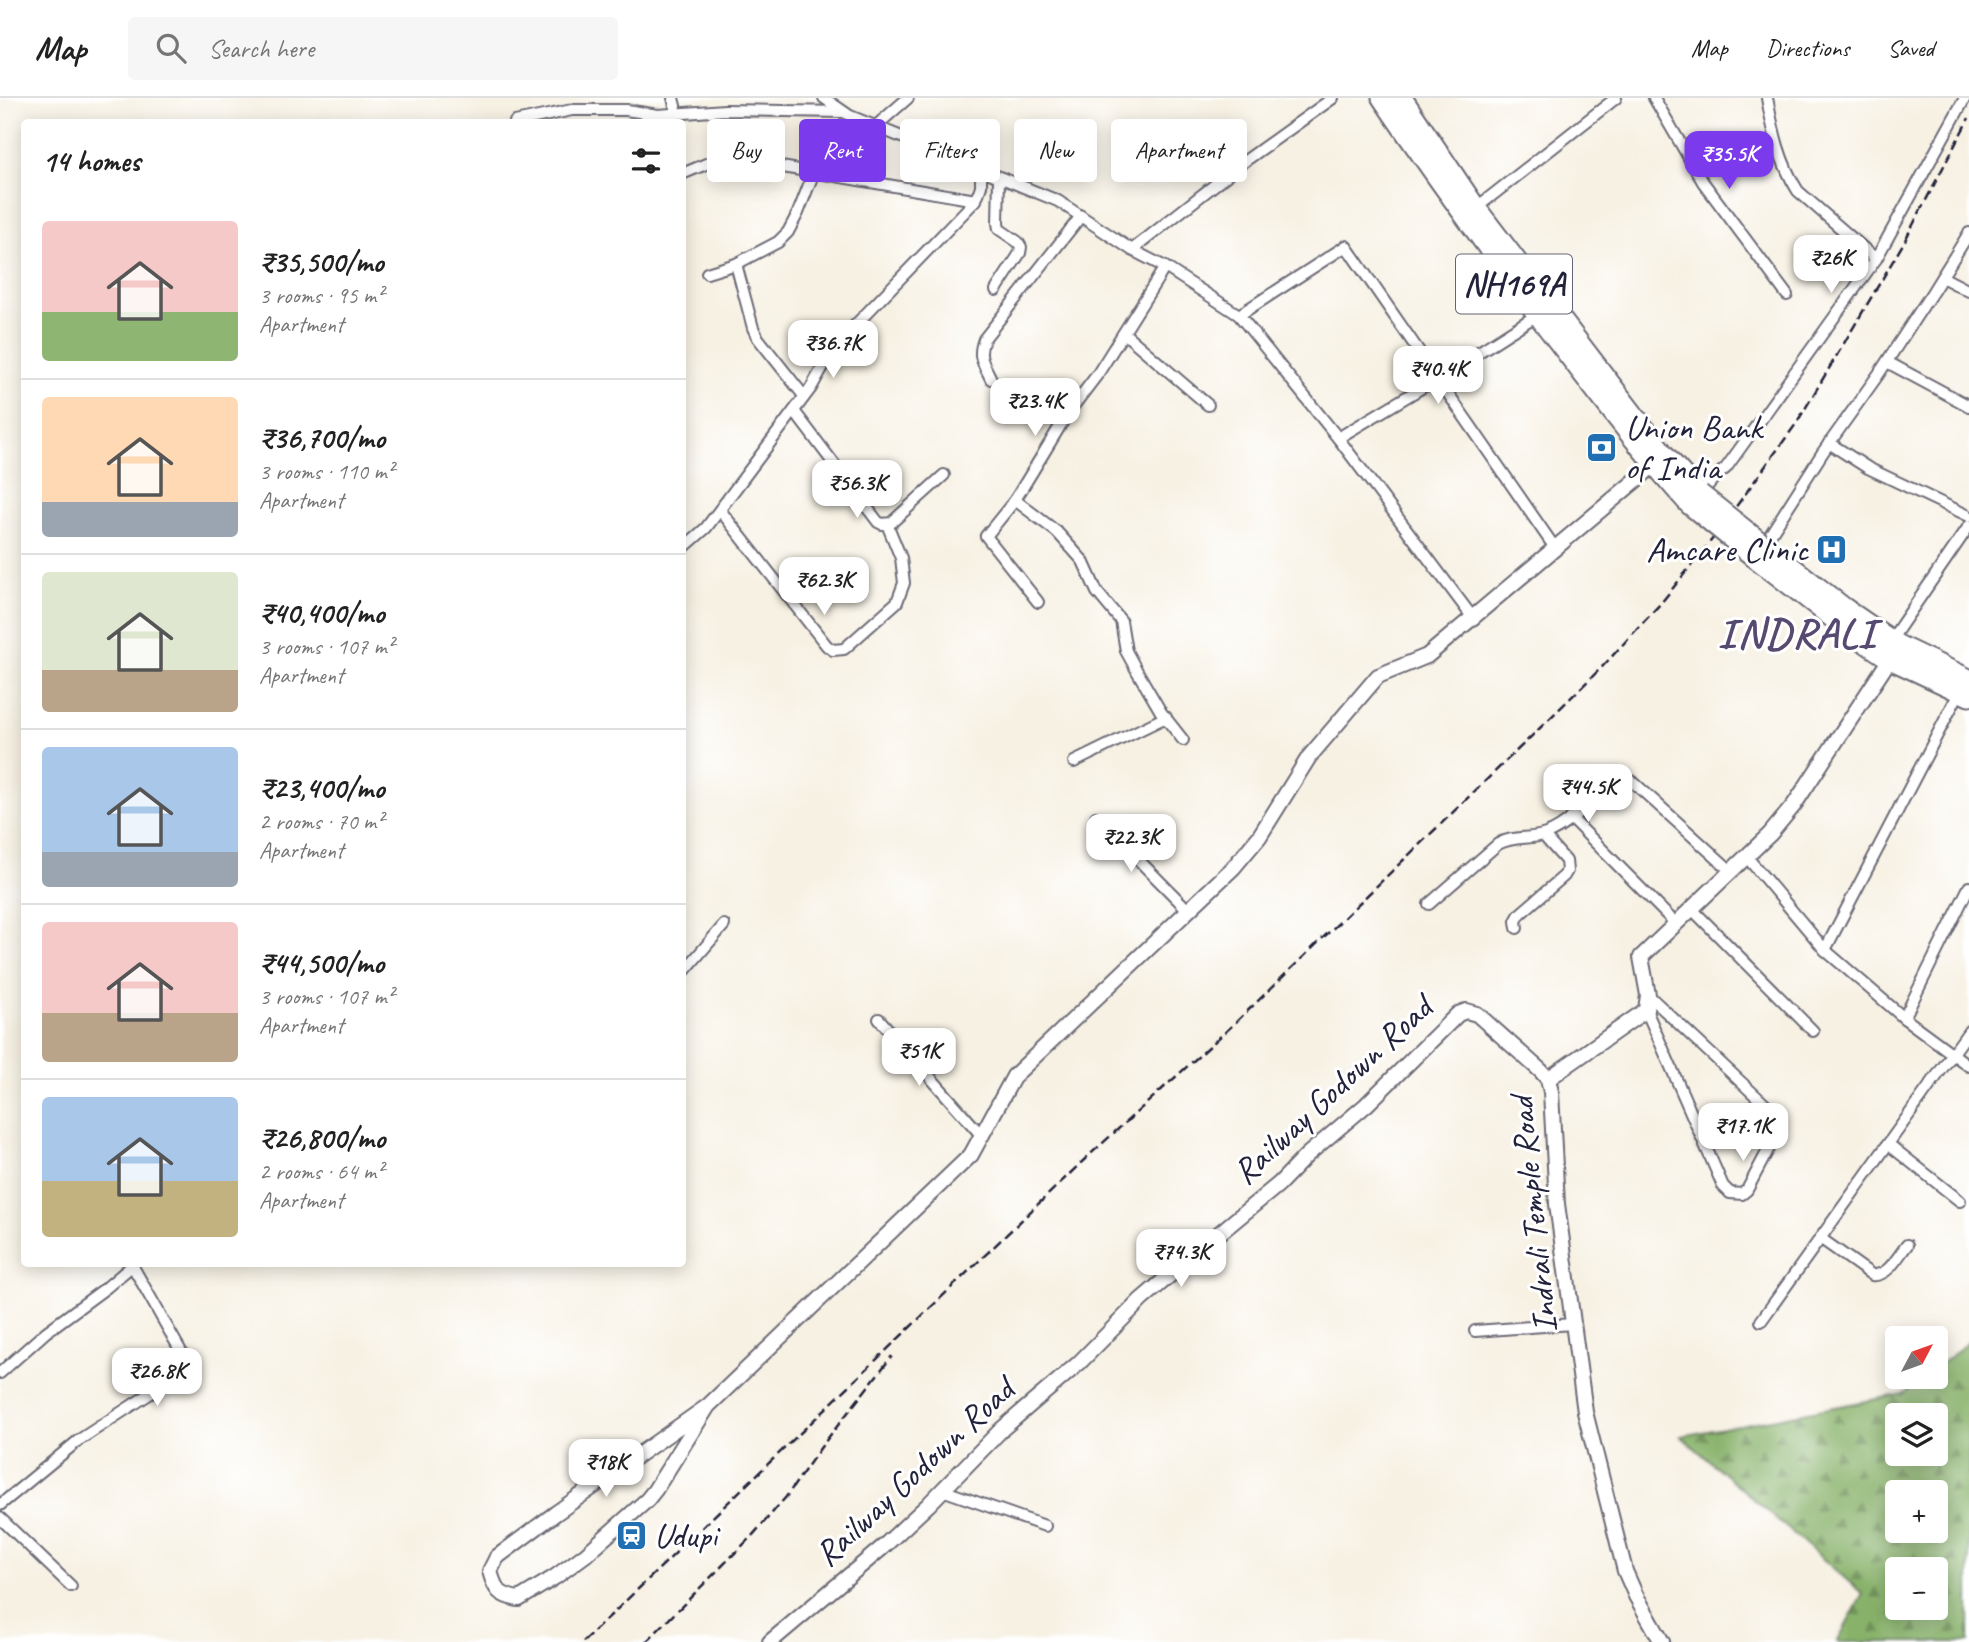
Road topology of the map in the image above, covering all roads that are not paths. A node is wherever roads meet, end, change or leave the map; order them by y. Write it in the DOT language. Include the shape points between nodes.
graph roads {
  1 [pos="673,98"];
  2 [pos="824,98"];
  3 [pos="908,98"];
  4 [pos="1333,98"];
  5 [pos="1381,98"];
  6 [pos="1402,98"];
  7 [pos="1616,98"];
  8 [pos="1654,98"];
  9 [pos="1766,98"];
  10 [pos="1965,98"];
  11 [pos="844,112"];
  12 [pos="677,114"];
  13 [pos="529,119"];
  14 [pos="860,119"];
  15 [pos="884,119"];
  16 [pos="799,170"];
  17 [pos="686,172"];
  18 [pos="1000,177"];
  19 [pos="810,182"];
  20 [pos="872,182"];
  21 [pos="981,182"];
  22 [pos="999,182"];
  23 [pos="976,200"];
  24 [pos="1476,208"];
  25 [pos="1081,216"];
  26 [pos="1969,233"];
  27 [pos="1132,250"];
  28 [pos="1876,259"];
  29 [pos="736,264"];
  30 [pos="1165,267"];
  31 [pos="707,273"];
  32 [pos="1942,277"];
  33 [pos="996,290"];
  34 [pos="1969,291"];
  35 [pos="1787,295"];
  36 [pos="1238,315"];
  37 [pos="1537,315"];
  38 [pos="1124,333"];
  39 [pos="1887,362"];
  40 [pos="1438,378"];
  41 [pos="991,379"];
  42 [pos="804,396"];
  43 [pos="1208,405"];
  44 [pos="1969,406"];
  45 [pos="794,411"];
  46 [pos="1338,438"];
  47 [pos="1829,443"];
  48 [pos="1654,465"];
  49 [pos="944,475"];
  50 [pos="1015,500"];
  51 [pos="1695,500"];
  52 [pos="720,510"];
  53 [pos="1969,516"];
  54 [pos="887,524"];
  55 [pos="1969,526"];
  56 [pos="686,546"];
  57 [pos="1555,548"];
  58 [pos="1759,551"];
  59 [pos="1038,602"];
  60 [pos="1473,618"];
  61 [pos="1891,649"];
  62 [pos="1965,689"];
  63 [pos="1166,717"];
  64 [pos="1183,740"];
  65 [pos="1074,762"];
  66 [pos="1096,817"];
  67 [pos="1571,818"];
  68 [pos="1542,835"];
  69 [pos="1746,856"];
  70 [pos="1731,871"];
  71 [pos="1969,887"];
  72 [pos="1429,904"];
  73 [pos="1691,908"];
  74 [pos="1188,911"];
  75 [pos="1675,923"];
  76 [pos="724,925"];
  77 [pos="1517,928"];
  78 [pos="1825,950"];
  79 [pos="686,969"];
  80 [pos="1648,995"];
  81 [pos="1646,1010"];
  82 [pos="1905,1018"];
  83 [pos="879,1019"];
  84 [pos="1813,1031"];
  85 [pos="1969,1031"];
  86 [pos="1953,1054"];
  87 [pos="1969,1066"];
  88 [pos="1548,1079"];
  89 [pos="982,1136"];
  90 [pos="1888,1144"];
  91 [pos="1961,1201"];
  92 [pos="1820,1238"];
  93 [pos="1907,1245"];
  94 [pos="130,1267"];
  95 [pos="135,1267"];
  96 [pos="1761,1321"];
  97 [pos="1573,1324"];
  98 [pos="1475,1331"];
  99 [pos="0,1373"];
  100 [pos="708,1406"];
  101 [pos="942,1490"];
  102 [pos="0,1505"];
  103 [pos="0,1518"];
  104 [pos="1045,1526"];
  105 [pos="71,1586"];
  106 [pos="771,1642"];
  107 [pos="1662,1642"];
  1 -- 12 [label="street"];
  2 -- 11 [label="street"];
  3 -- 15 [label="street"];
  4 -- 27 [label="street"];
  5 -- 37 [label="highway, NH169A"];
  6 -- 24 [label="highway, NH169A"];
  7 -- 24 [label="street"];
  8 -- 35 [label="street" via="1703,182"];
  9 -- 28 [label="street" via="1774,135 1798,191"];
  10 -- 28 [label="street"];
  11 -- 12 [label="street"];
  11 -- 14 [label="street"];
  12 -- 13 [label="street" via="572,110"];
  16 -- 17 [label="street" via="723,157"];
  18 -- 25 [label="street" via="1058,201"];
  19 -- 29 [label="street" via="788,232"];
  20 -- 23 [label="street"];
  21 -- 23 [label="street"];
  22 -- 33 [label="street" via="999,229 1021,247"];
  23 -- 42 [label="street" via="834,347"];
  24 -- 51 [label="highway, NH169A"];
  25 -- 27 [label="street"];
  25 -- 41 [label="street" via="984,339 980,357"];
  26 -- 32 [label="street"];
  27 -- 30 [label="street"];
  28 -- 51 [label="street" via="1726,468"];
  29 -- 31 [label="street"];
  29 -- 42 [label="street" via="758,338"];
  30 -- 36 [label="street"];
  30 -- 38 [label="street"];
  32 -- 34 [label="street"];
  32 -- 39 [label="street"];
  36 -- 40 [label="street" via="1346,246"];
  36 -- 46 [label="street"];
  37 -- 40 [label="street"];
  37 -- 48 [label="highway, NH169A"];
  38 -- 43 [label="street"];
  38 -- 50 [label="street"];
  39 -- 44 [label="street"];
  39 -- 47 [label="street"];
  40 -- 46 [label="street"];
  40 -- 57 [label="street"];
  42 -- 45 [label="street"];
  45 -- 52 [label="street"];
  45 -- 54 [label="street" via="878,522"];
  46 -- 60 [label="street"];
  47 -- 53 [label="street" via="1868,468"];
  47 -- 58 [label="street"];
  48 -- 51 [label="highway, NH169A"];
  48 -- 57 [label="street"];
  49 -- 54 [label="street"];
  50 -- 59 [label="street" via="986,536"];
  50 -- 63 [label="street" via="1057,532 1083,561 1097,592 1121,621 1126,651"];
  51 -- 58 [label="highway, NH169A, bridge"];
  52 -- 54 [label="street" via="833,650 844,649 897,602 903,571"];
  52 -- 56 [label="street"];
  55 -- 61 [label="street"];
  57 -- 60 [label="street"];
  58 -- 61 [label="highway, NH169A" via="1843,607"];
  60 -- 74 [label="street" via="1427,656 1378,676 1308,757 1259,837"];
  61 -- 62 [label="highway, NH169A" via="1939,666"];
  61 -- 69 [label="street" via="1794,804"];
  62 -- 78 [label="street"];
  63 -- 64 [label="street"];
  63 -- 65 [label="street"];
  66 -- 74 [label="street"];
  67 -- 68 [label="street"];
  67 -- 70 [label="street" via="1613,778 1625,777"];
  67 -- 75 [label="street"];
  68 -- 72 [label="street" via="1506,840"];
  68 -- 77 [label="street" via="1566,861 1567,871 1520,914"];
  69 -- 70 [label="street"];
  69 -- 78 [label="street"];
  70 -- 73 [label="street"];
  71 -- 82 [label="street"];
  73 -- 75 [label="street"];
  73 -- 84 [label="street"];
  74 -- 89 [label="street" via="1014,1076"];
  75 -- 80 [label="street" via="1641,957"];
  76 -- 79 [label="street"];
  78 -- 82 [label="street"];
  80 -- 81 [label="street"];
  80 -- 81 [label="street" via="1776,1118 1777,1133 1742,1194 1730,1194 1723,1186"];
  81 -- 88 [label="street, Indrali Temple Road"];
  82 -- 86 [label="street"];
  83 -- 89 [label="street"];
  85 -- 86 [label="street"];
  86 -- 87 [label="street"];
  86 -- 90 [label="street"];
  88 -- 97 [label="street, Indrali Temple Road" via="1556,1204"];
  88 -- 101 [label="street, Railway Godown Road" via="1477,1014 1458,1014 1279,1184 1141,1300"];
  89 -- 100 [label="street" via="971,1155"];
  90 -- 91 [label="street"];
  90 -- 92 [label="street"];
  92 -- 93 [label="street" via="1876,1276 1884,1274"];
  92 -- 96 [label="street"];
  94 -- 99 [label="street"];
  95 -- 102 [label="street" via="183,1355 180,1374 79,1440"];
  97 -- 98 [label="street"];
  97 -- 107 [label="street, Indrali Temple Road" via="1585,1412 1625,1571"];
  100 -- 100 [label="street" via="655,1490 585,1555 519,1600 505,1597 494,1586 490,1571 497,1557"];
  101 -- 104 [label="street"];
  101 -- 106 [label="street, Railway Godown Road"];
  103 -- 105 [label="street"];
}
